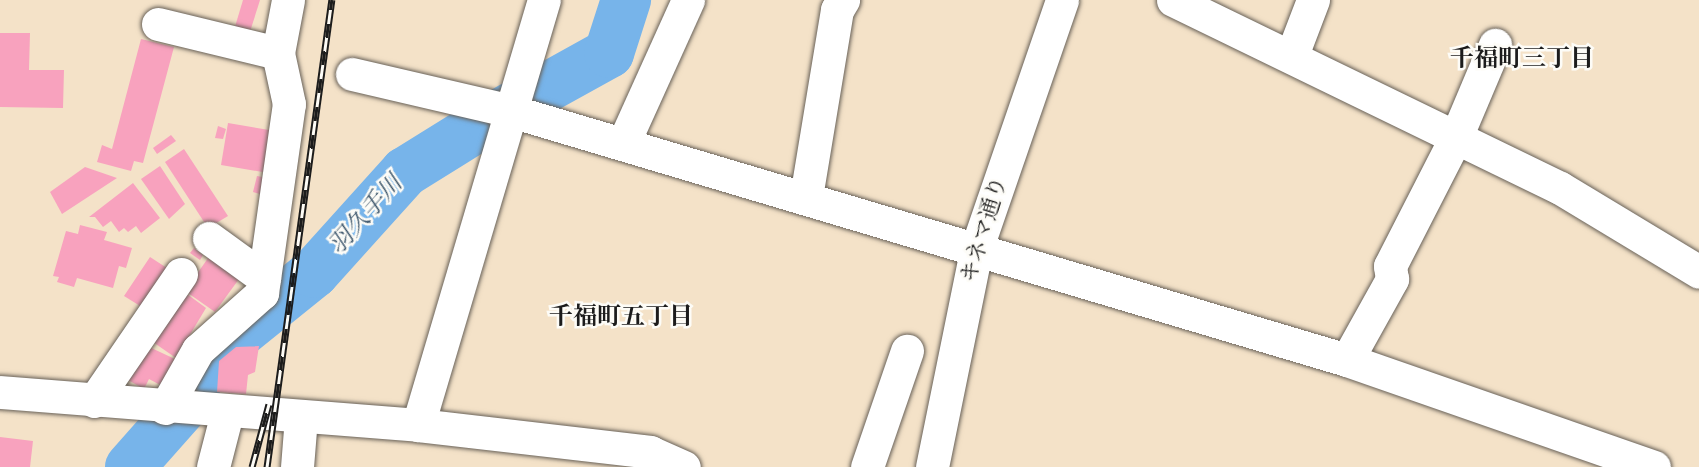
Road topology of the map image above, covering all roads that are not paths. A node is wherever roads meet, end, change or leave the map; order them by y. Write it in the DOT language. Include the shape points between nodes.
graph roads {
  1 [pos="288,0"];
  2 [pos="544,0"];
  3 [pos="688,0"];
  4 [pos="843,0"];
  5 [pos="1062,0"];
  6 [pos="1173,0"];
  7 [pos="1313,0"];
  8 [pos="158,24"];
  9 [pos="1496,45"];
  10 [pos="278,53"];
  11 [pos="1292,55"];
  12 [pos="352,74"];
  13 [pos="511,111"];
  14 [pos="1457,135"];
  15 [pos="623,144"];
  16 [pos="806,197"];
  17 [pos="209,238"];
  18 [pos="976,250"];
  19 [pos="1699,272"];
  20 [pos="181,274"];
  21 [pos="264,278"];
  22 [pos="908,351"];
  23 [pos="1347,360"];
  24 [pos="0,392"];
  25 [pos="94,401"];
  26 [pos="165,408"];
  27 [pos="227,413"];
  28 [pos="301,417"];
  29 [pos="418,425"];
  30 [pos="213,467"];
  31 [pos="297,467"];
  32 [pos="684,467"];
  33 [pos="867,467"];
  34 [pos="932,467"];
  35 [pos="1654,467"];
  1 -- 10 [label="street"];
  2 -- 13 [label="street"];
  3 -- 15 [label="street"];
  4 -- 16 [label="street" via="837,10"];
  5 -- 18 [label="street, キネマ通り"];
  6 -- 11 [label="street"];
  7 -- 11 [label="street"];
  8 -- 10 [label="street"];
  9 -- 14 [label="street"];
  10 -- 21 [label="street" via="289,104"];
  11 -- 14 [label="street"];
  12 -- 13 [label="street"];
  13 -- 15 [label="street"];
  13 -- 29 [label="street"];
  14 -- 19 [label="street" via="1560,188"];
  14 -- 23 [label="street" via="1390,266 1392,279"];
  15 -- 16 [label="street"];
  16 -- 18 [label="street"];
  17 -- 21 [label="street"];
  18 -- 23 [label="street"];
  18 -- 34 [label="street, キネマ通り"];
  20 -- 25 [label="street"];
  21 -- 26 [label="street" via="262,293 198,350"];
  22 -- 33 [label="street"];
  23 -- 35 [label="street" via="1573,442"];
  24 -- 25 [label="street"];
  25 -- 26 [label="street"];
  26 -- 27 [label="street"];
  27 -- 28 [label="street"];
  27 -- 30 [label="street"];
  28 -- 29 [label="street"];
  28 -- 31 [label="street"];
  29 -- 32 [label="street" via="650,452"];
}
